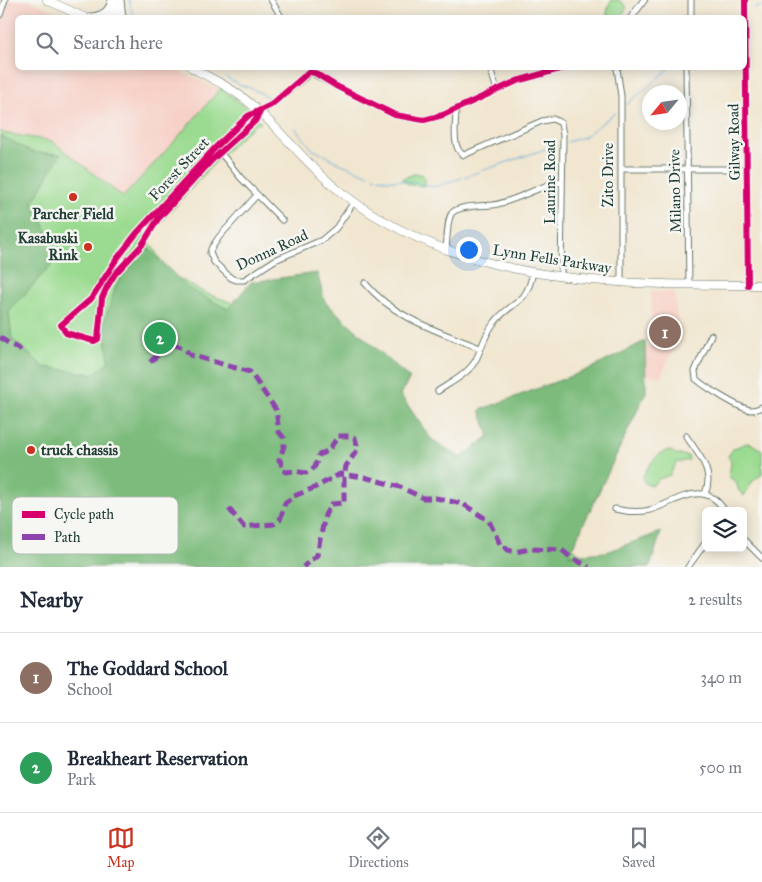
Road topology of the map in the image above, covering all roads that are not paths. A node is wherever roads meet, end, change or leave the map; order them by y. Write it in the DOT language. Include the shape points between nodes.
graph roads {
  1 [pos="5,0"];
  2 [pos="48,0"];
  3 [pos="113,0"];
  4 [pos="271,0"];
  5 [pos="644,0"];
  6 [pos="691,0"];
  7 [pos="745,0"];
  8 [pos="120,3"];
  9 [pos="0,15"];
  10 [pos="83,15"];
  11 [pos="102,15"];
  12 [pos="114,15"];
  13 [pos="125,15"];
  14 [pos="280,15"];
  15 [pos="633,15"];
  16 [pos="691,15"];
  17 [pos="745,15"];
  18 [pos="196,70"];
  19 [pos="313,70"];
  20 [pos="491,70"];
  21 [pos="556,70"];
  22 [pos="617,70"];
  23 [pos="686,70"];
  24 [pos="746,70"];
  25 [pos="497,90"];
  26 [pos="456,110"];
  27 [pos="260,112"];
  28 [pos="220,152"];
  29 [pos="621,169"];
  30 [pos="747,169"];
  31 [pos="688,170"];
  32 [pos="562,182"];
  33 [pos="257,195"];
  34 [pos="354,202"];
  35 [pos="282,220"];
  36 [pos="123,250"];
  37 [pos="446,250"];
  38 [pos="130,257"];
  39 [pos="534,272"];
  40 [pos="561,277"];
  41 [pos="621,283"];
  42 [pos="365,284"];
  43 [pos="762,284"];
  44 [pos="689,285"];
  45 [pos="748,285"];
  46 [pos="98,288"];
  47 [pos="104,292"];
  48 [pos="711,336"];
  49 [pos="480,348"];
  50 [pos="438,391"];
  51 [pos="762,407"];
  52 [pos="686,436"];
  53 [pos="705,494"];
  54 [pos="722,507"];
  55 [pos="615,509"];
  56 [pos="747,543"];
  57 [pos="702,548"];
  58 [pos="762,558"];
  59 [pos="688,567"];
  1 -- 9 [label="street"];
  2 -- 10 [label="main road"];
  3 -- 11 [label="highway" via="111,7"];
  3 -- 12 [label="highway"];
  4 -- 14 [label="street"];
  5 -- 15 [label="street"];
  6 -- 16 [label="street"];
  7 -- 17 [label="street, Gilway Road"];
  8 -- 13 [label="highway"];
  18 -- 27 [label="main road, Lynn Fells Parkway" via="232,90"];
  19 -- 26 [label="street, Forest Street" via="336,86 400,116 428,119"];
  19 -- 27 [label="street, Forest Street"];
  20 -- 25 [label="street"];
  21 -- 25 [label="street, Forest Street"];
  22 -- 29 [label="street, Zito Drive" via="621,96"];
  23 -- 31 [label="street, Milano Drive"];
  24 -- 30 [label="street, Gilway Road"];
  25 -- 26 [label="street, Forest Street"];
  26 -- 32 [label="street, Laurine Road" via="455,145 464,155 542,121 559,121 563,135"];
  27 -- 28 [label="street, Forest Street"];
  27 -- 34 [label="main road, Lynn Fells Parkway" via="319,174"];
  27 -- 36 [label="street, Forest Street" via="248,116 216,147"];
  28 -- 33 [label="street"];
  28 -- 38 [label="street, Forest Street" via="158,219 142,245"];
  29 -- 31 [label="street"];
  29 -- 41 [label="street, Zito Drive"];
  30 -- 31 [label="street"];
  30 -- 45 [label="street, Gilway Road"];
  31 -- 44 [label="street, Milano Drive"];
  32 -- 37 [label="street" via="498,204 454,211 449,217"];
  32 -- 40 [label="street, Laurine Road"];
  33 -- 34 [label="street, Donna Road" via="210,253 214,262 236,280 244,280 275,260 322,240 336,228"];
  33 -- 35 [label="street"];
  34 -- 37 [label="main road, Lynn Fells Parkway" via="400,231"];
  36 -- 38 [label="street"];
  36 -- 46 [label="street, Forest Street"];
  37 -- 39 [label="main road, Lynn Fells Parkway"];
  38 -- 47 [label="street, Forest Street"];
  39 -- 40 [label="main road, Lynn Fells Parkway"];
  39 -- 49 [label="street" via="524,298 494,323"];
  40 -- 41 [label="main road, Lynn Fells Parkway"];
  41 -- 44 [label="main road, Lynn Fells Parkway"];
  42 -- 49 [label="street" via="397,313"];
  43 -- 45 [label="main road, Lynn Fells Parkway"];
  44 -- 45 [label="main road, Lynn Fells Parkway"];
  46 -- 47 [label="street"];
  46 -- 47 [label="street, Forest Street" via="61,325 66,333 94,341 98,339"];
  48 -- 51 [label="street" via="695,371 696,379 745,408"];
  49 -- 50 [label="street" via="470,367"];
  52 -- 53 [label="street" via="706,466 708,482"];
  53 -- 54 [label="street"];
  53 -- 55 [label="street" via="682,496 640,512"];
  56 -- 58 [label="street"];
  57 -- 59 [label="street"];
}
